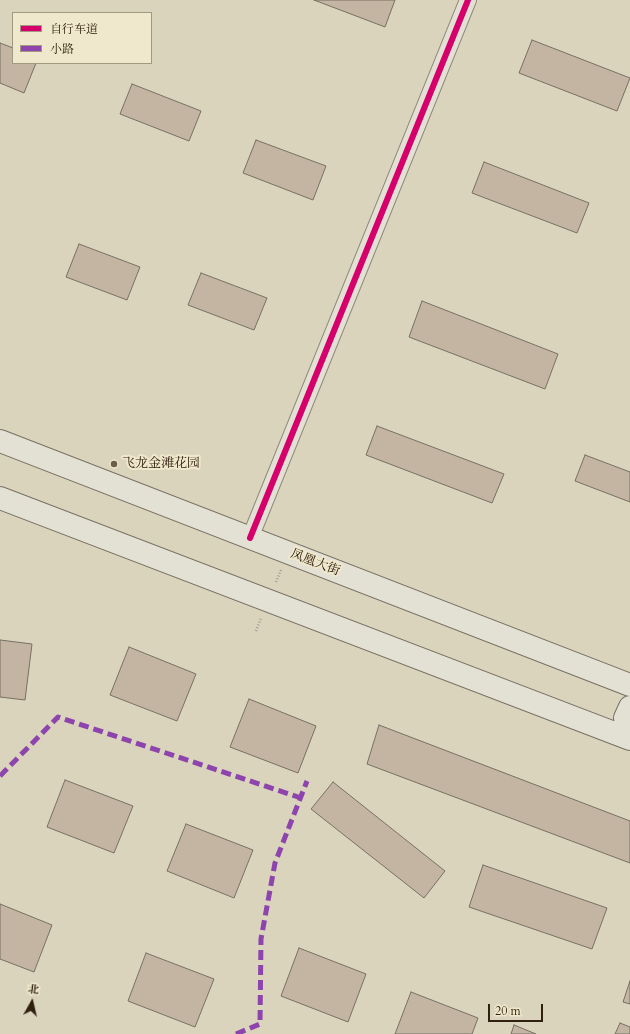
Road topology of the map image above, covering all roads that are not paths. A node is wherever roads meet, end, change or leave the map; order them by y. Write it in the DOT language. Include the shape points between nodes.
graph roads {
  1 [pos="468,0"];
  2 [pos="0,441"];
  3 [pos="0,498"];
  4 [pos="250,538"];
  5 [pos="630,685"];
  6 [pos="630,707"];
  7 [pos="630,731"];
  8 [pos="630,739"];
  1 -- 4 [label="street"];
  2 -- 4 [label="main road, 凤凰大街"];
  3 -- 8 [label="main road"];
  4 -- 5 [label="main road, 凤凰大街"];
  6 -- 7 [label="main road" via="625,718 626,727"];
}
